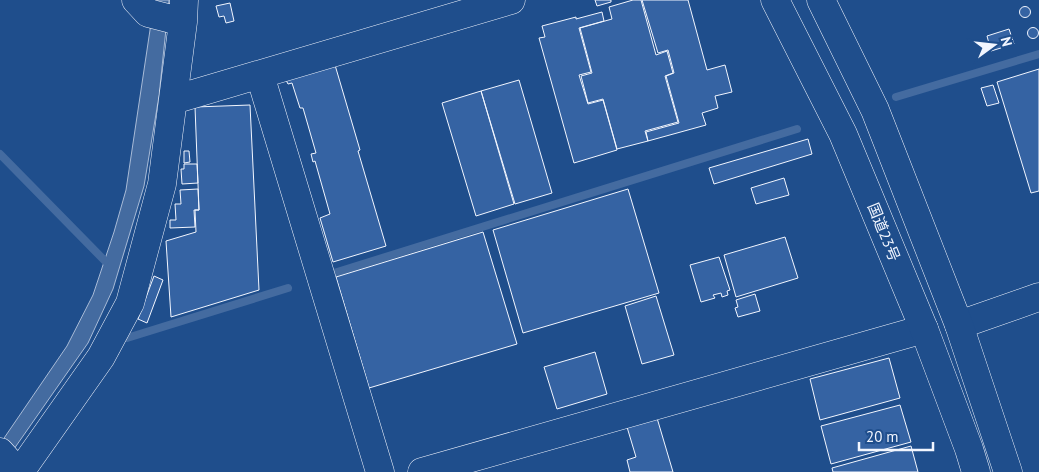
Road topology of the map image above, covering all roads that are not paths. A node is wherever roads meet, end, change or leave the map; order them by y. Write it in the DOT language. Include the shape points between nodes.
graph roads {
  1 [pos="510,0"];
  2 [pos="775,0"];
  3 [pos="822,0"];
  4 [pos="142,7"];
  5 [pos="184,11"];
  6 [pos="260,75"];
  7 [pos="173,100"];
  8 [pos="1039,297"];
  9 [pos="959,325"];
  10 [pos="924,329"];
  11 [pos="0,452"];
  12 [pos="19,472"];
  13 [pos="380,472"];
  14 [pos="422,472"];
  15 [pos="976,472"];
  16 [pos="1008,472"];
  1 -- 6 [label="main road"];
  2 -- 10 [label="main road, 国道23号" via="843,134"];
  3 -- 9 [label="main road" via="875,110"];
  4 -- 5 [label="main road"];
  5 -- 7 [label="main road"];
  6 -- 7 [label="main road"];
  6 -- 13 [label="main road"];
  7 -- 12 [label="main road" via="162,184 130,303 101,357"];
  8 -- 9 [label="main road"];
  9 -- 16 [label="main road"];
  10 -- 14 [label="main road"];
  10 -- 15 [label="main road, 国道23号"];
  11 -- 12 [label="main road"];
}
